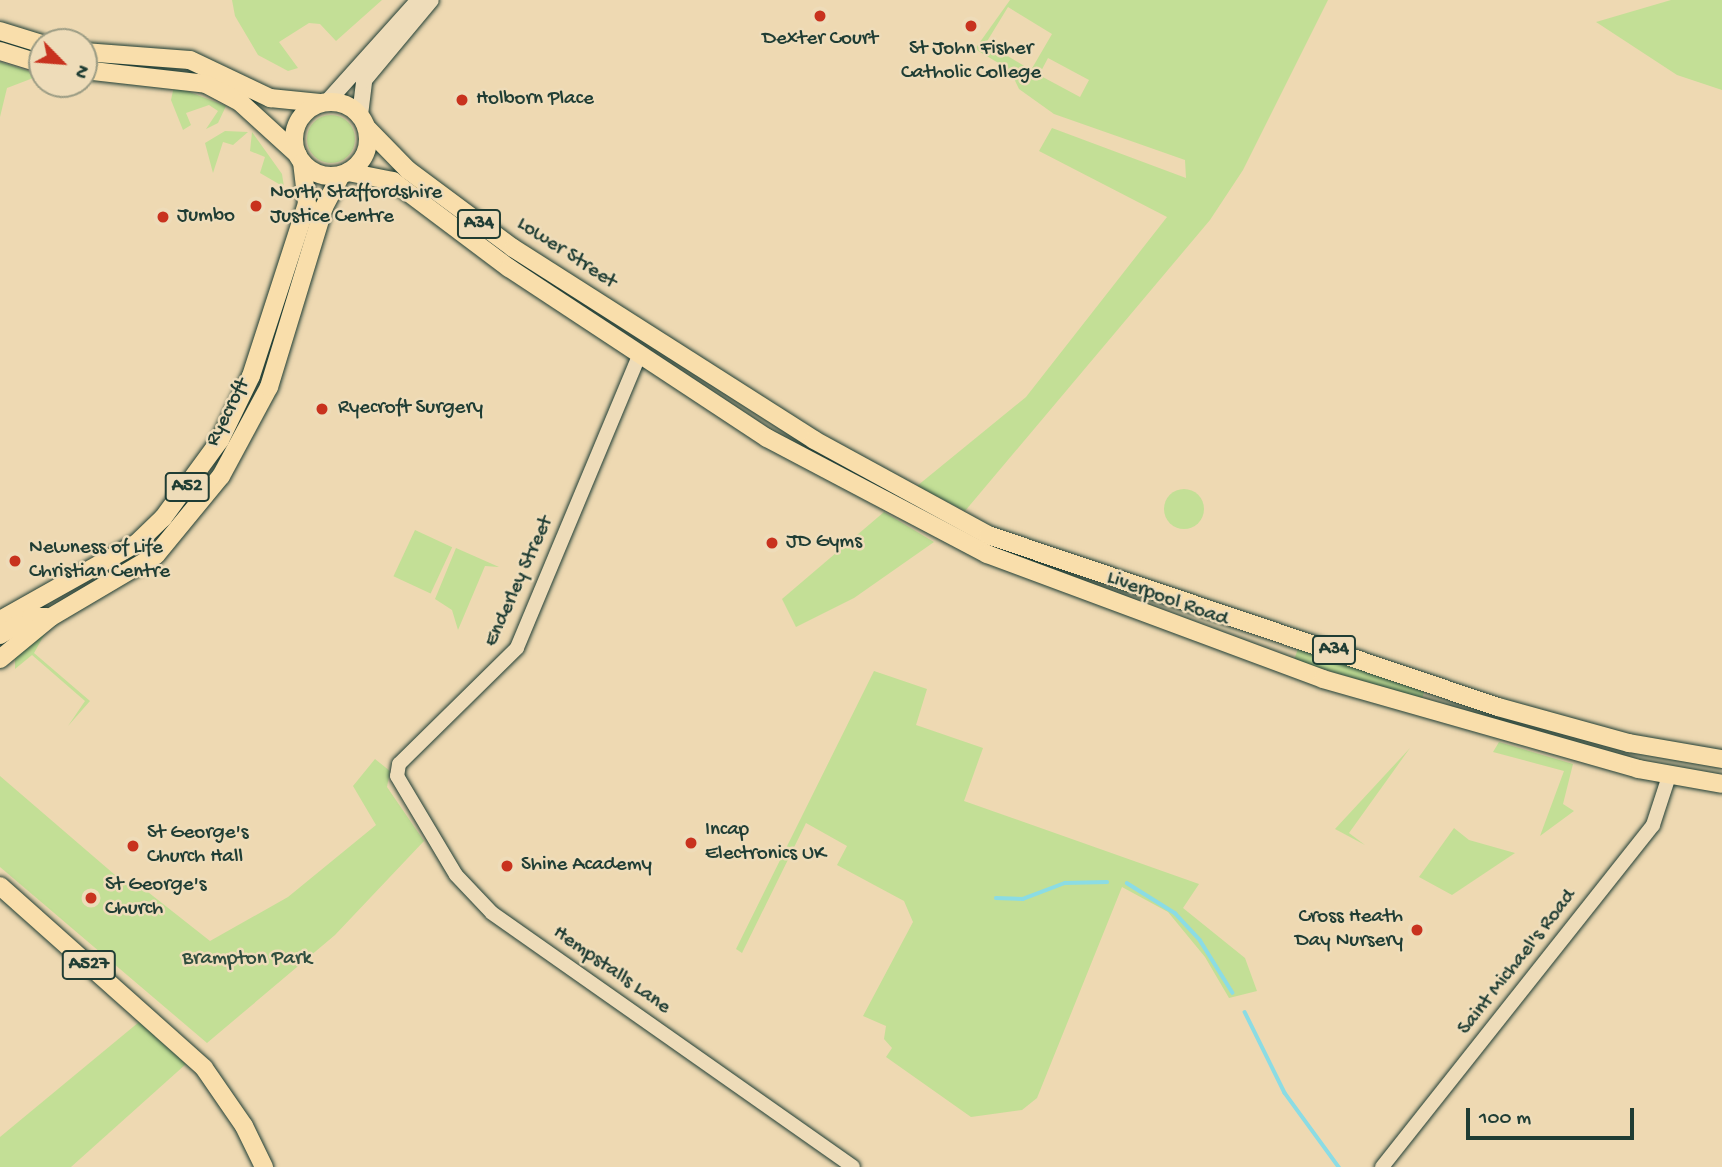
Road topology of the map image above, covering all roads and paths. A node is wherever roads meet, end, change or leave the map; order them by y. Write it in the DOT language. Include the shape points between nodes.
graph roads {
  1 [pos="419,0"];
  2 [pos="431,0"];
  3 [pos="0,31"];
  4 [pos="28,40"];
  5 [pos="0,51"];
  6 [pos="98,53"];
  7 [pos="28,60"];
  8 [pos="98,72"];
  9 [pos="324,102"];
  10 [pos="363,122"];
  11 [pos="277,136"];
  12 [pos="300,159"];
  13 [pos="344,173"];
  14 [pos="294,244"];
  15 [pos="640,343"];
  16 [pos="756,403"];
  17 [pos="744,423"];
  18 [pos="900,500"];
  19 [pos="946,524"];
  20 [pos="51,617"];
  21 [pos="1232,617"];
  22 [pos="0,620"];
  23 [pos="0,635"];
  24 [pos="1216,642"];
  25 [pos="0,659"];
  26 [pos="1722,759"];
  27 [pos="400,764"];
  28 [pos="1676,764"];
  29 [pos="1722,784"];
  30 [pos="0,886"];
  31 [pos="264,1167"];
  32 [pos="853,1167"];
  33 [pos="1382,1167"];
  1 -- 9 [label="main road"];
  2 -- 10 [label="main road" via="364,80"];
  3 -- 4 [label="highway"];
  5 -- 7 [label="highway"];
  6 -- 9 [label="highway" via="190,60 270,98"];
  8 -- 11 [label="highway" via="206,85 242,103"];
  9 -- 10 [label="highway" via="342,103"];
  9 -- 12 [label="highway" via="302,114 295,127"];
  10 -- 13 [label="highway" via="363,157"];
  10 -- 15 [label="highway, Lower Street / A34" via="455,207"];
  11 -- 12 [label="highway"];
  11 -- 14 [label="highway, Ryecroft / A52" via="295,174"];
  12 -- 13 [label="highway" via="319,174"];
  12 -- 14 [label="highway, Ryecroft / A52" via="307,204"];
  13 -- 15 [label="highway, Lower Street / A34" via="393,181"];
  13 -- 20 [label="highway, Ryecroft / A52" via="324,207 269,387 242,444 161,550 128,575"];
  14 -- 22 [label="highway, Ryecroft / A52" via="243,396 181,496 128,550"];
  15 -- 16 [label="highway, Liverpool Road / A34"];
  15 -- 17 [label="highway, Liverpool Road / A34"];
  15 -- 27 [label="street, Enderley Street" via="517,648"];
  16 -- 17 [label="highway"];
  16 -- 18 [label="highway, Liverpool Road / A34"];
  17 -- 18 [label="highway, Liverpool Road / A34"];
  18 -- 19 [label="highway, Liverpool Road / A34"];
  19 -- 21 [label="highway, Liverpool Road / A34"];
  19 -- 24 [label="highway, Liverpool Road / A34"];
  20 -- 23 [label="highway" via="31,617"];
  20 -- 25 [label="highway, Ryecroft / A52"];
  21 -- 24 [label="highway"];
  21 -- 28 [label="highway, Liverpool Road / A34" via="1562,725 1599,744"];
  24 -- 28 [label="highway, Liverpool Road / A34" via="1394,700"];
  26 -- 28 [label="highway, Liverpool Road / A34"];
  27 -- 32 [label="street, Hempstalls Lane" via="400,787 426,830 456,875 492,913"];
  28 -- 29 [label="highway, Liverpool Road / A34"];
  28 -- 33 [label="street, Saint Michael's Road" via="1653,825"];
  30 -- 31 [label="highway, A527" via="169,1034 216,1083"];
}
